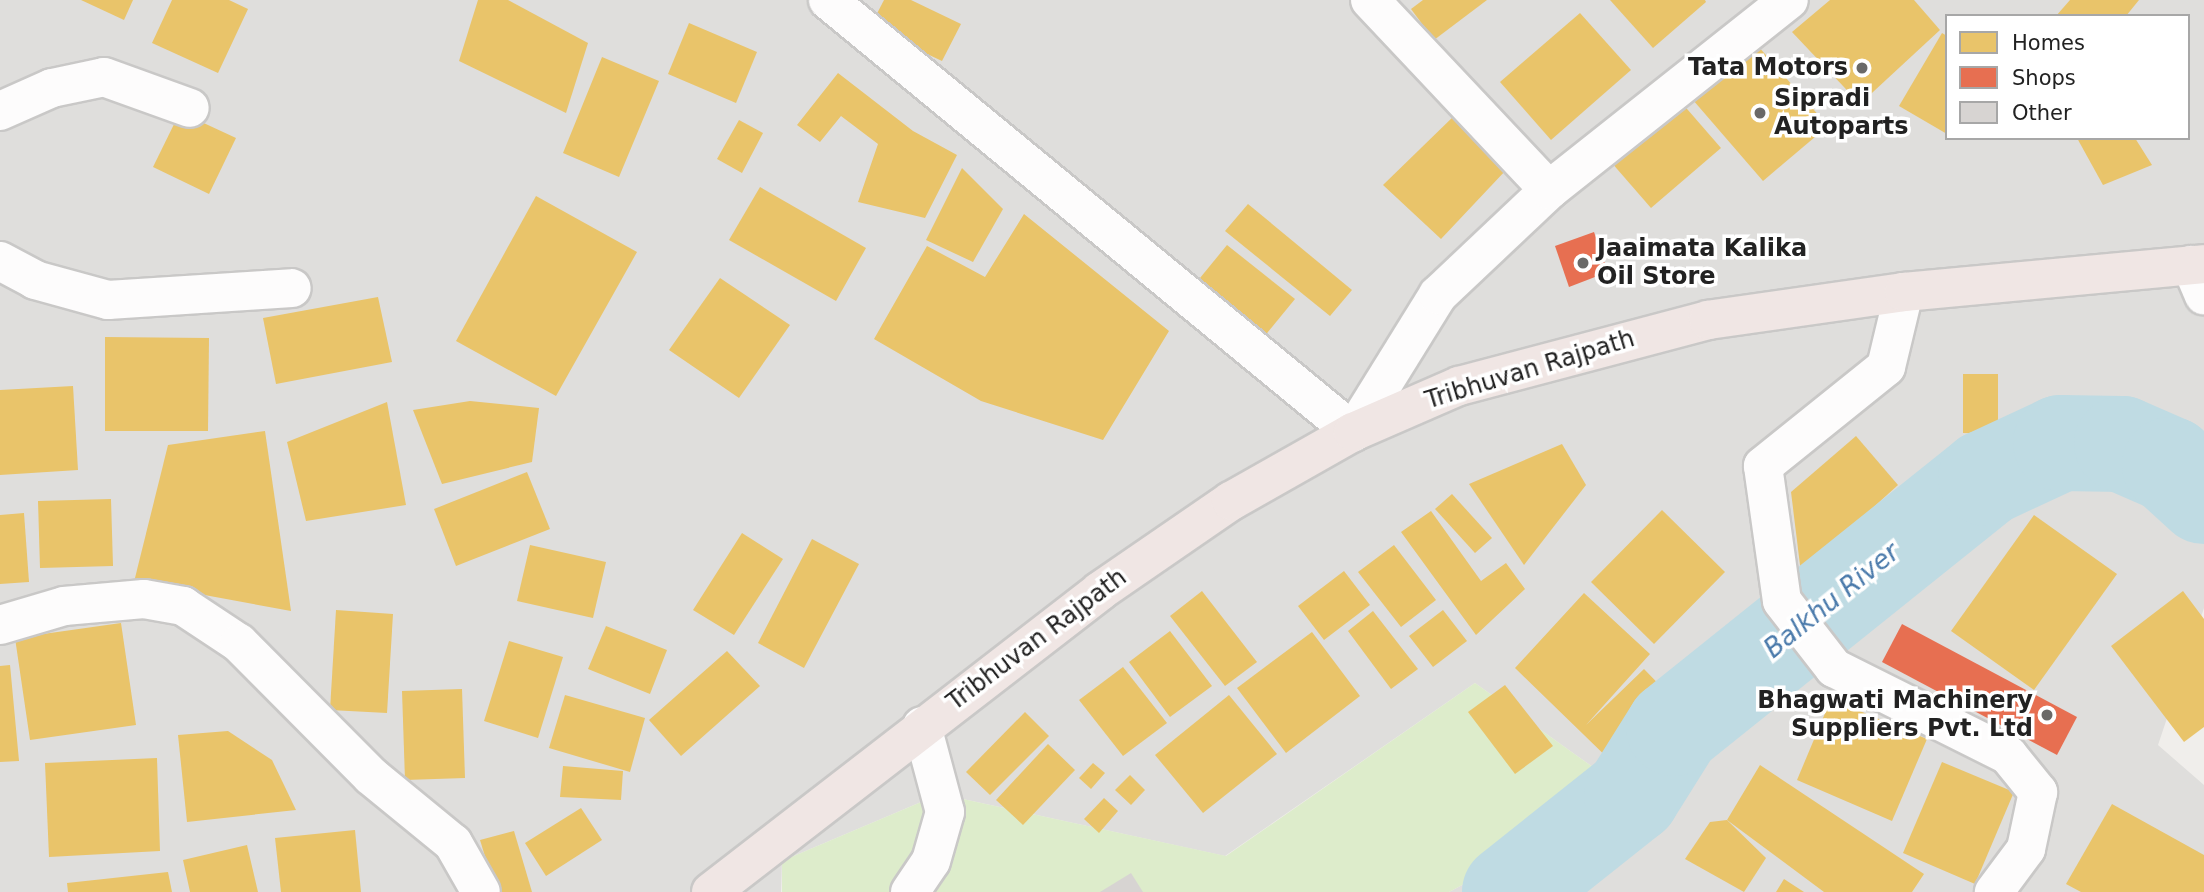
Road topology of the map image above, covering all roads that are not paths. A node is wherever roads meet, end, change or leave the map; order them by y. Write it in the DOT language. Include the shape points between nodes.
graph roads {
  1 [pos="828,0"];
  2 [pos="1370,0"];
  3 [pos="1789,0"];
  4 [pos="190,107"];
  5 [pos="0,111"];
  6 [pos="1549,190"];
  7 [pos="0,261"];
  8 [pos="2200,275"];
  9 [pos="292,288"];
  10 [pos="1903,292"];
  11 [pos="1353,432"];
  12 [pos="0,625"];
  13 [pos="922,726"];
  14 [pos="481,892"];
  15 [pos="711,892"];
  16 [pos="909,892"];
  17 [pos="1994,892"];
  1 -- 11 [label="street"];
  2 -- 6 [label="street"];
  3 -- 6 [label="street"];
  4 -- 5 [label="street" via="104,77 52,88"];
  6 -- 11 [label="street" via="1438,295"];
  7 -- 9 [label="street" via="35,280 108,300"];
  8 -- 10 [label="highway, Tribhuvan Rajpath"];
  10 -- 11 [label="highway, Tribhuvan Rajpath" via="1708,320 1571,352 1459,386"];
  10 -- 17 [label="street" via="1886,366 1763,466 1782,601 1834,668 2008,755 2038,792 2026,849"];
  11 -- 13 [label="highway, Tribhuvan Rajpath" via="1231,501"];
  12 -- 14 [label="street" via="64,606 144,599 183,606 239,643 371,776 453,843"];
  13 -- 15 [label="highway, Tribhuvan Rajpath"];
  13 -- 16 [label="street" via="945,812 931,861"];
}
